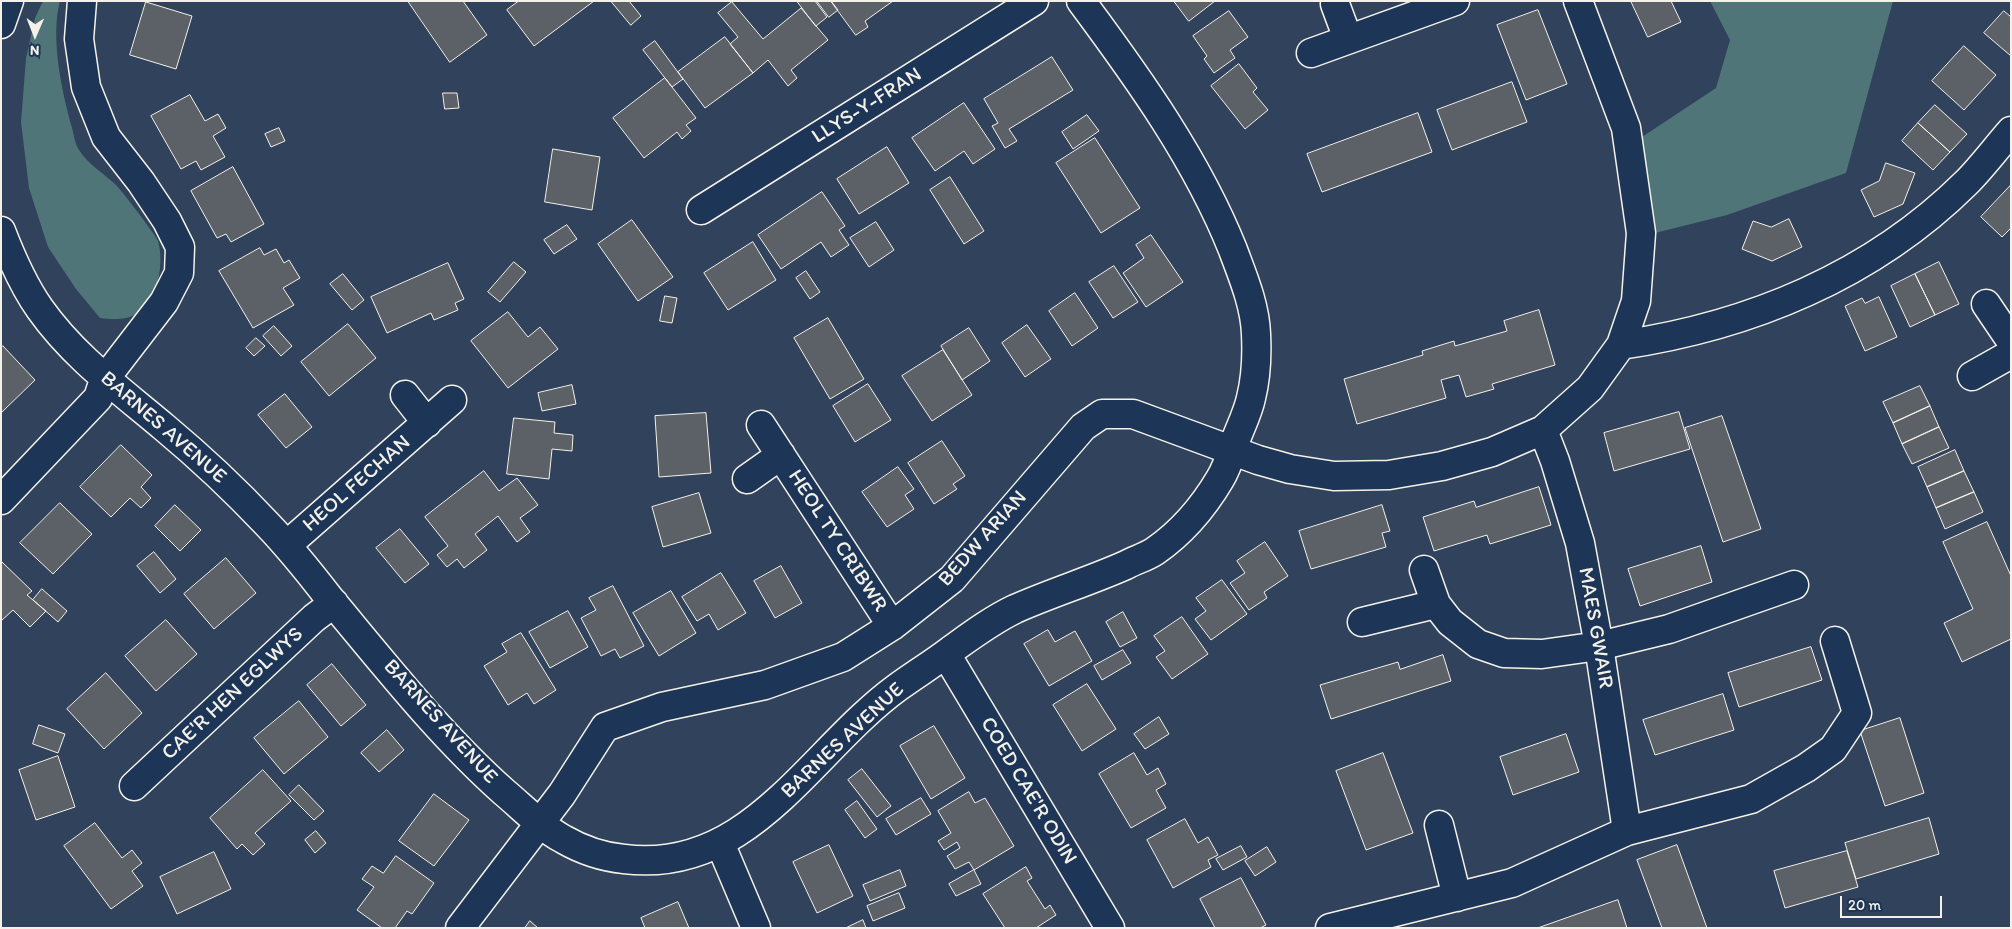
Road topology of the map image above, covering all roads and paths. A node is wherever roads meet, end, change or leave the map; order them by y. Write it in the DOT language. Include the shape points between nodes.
graph roads {
  1 [pos="9,1"];
  2 [pos="82,1"];
  3 [pos="1034,1"];
  4 [pos="1081,1"];
  5 [pos="1455,1"];
  6 [pos="1578,1"];
  7 [pos="1335,4"];
  8 [pos="1,24"];
  9 [pos="1348,40"];
  10 [pos="1311,52"];
  11 [pos="2011,131"];
  12 [pos="701,210"];
  13 [pos="1,231"];
  14 [pos="1986,304"];
  15 [pos="2011,341"];
  16 [pos="1621,346"];
  17 [pos="2011,354"];
  18 [pos="1972,376"];
  19 [pos="104,380"];
  20 [pos="405,395"];
  21 [pos="452,400"];
  22 [pos="427,423"];
  23 [pos="761,425"];
  24 [pos="1543,430"];
  25 [pos="1232,450"];
  26 [pos="781,455"];
  27 [pos="747,479"];
  28 [pos="1,500"];
  29 [pos="287,545"];
  30 [pos="1424,570"];
  31 [pos="1794,585"];
  32 [pos="334,603"];
  33 [pos="1436,604"];
  34 [pos="1362,622"];
  35 [pos="892,626"];
  36 [pos="1835,641"];
  37 [pos="1599,646"];
  38 [pos="946,654"];
  39 [pos="134,786"];
  40 [pos="539,823"];
  41 [pos="1439,825"];
  42 [pos="1627,831"];
  43 [pos="720,843"];
  44 [pos="1457,897"];
  45 [pos="460,928"];
  46 [pos="756,928"];
  47 [pos="1110,928"];
  48 [pos="1330,928"];
  1 -- 8 [label="street"];
  2 -- 19 [label="street" via="79,39 86,87 106,137 141,182 180,247 179,273 164,302"];
  3 -- 12 [label="street, LLYS-Y-FRAN"];
  4 -- 25 [label="street, BARNES AVENUE" via="1129,65 1181,147 1217,211 1250,296 1256,330 1251,400"];
  5 -- 9 [label="street"];
  6 -- 16 [label="street, BEDW ARIAN" via="1626,128 1642,233 1636,300"];
  7 -- 9 [label="street"];
  9 -- 10 [label="street"];
  11 -- 16 [label="street" via="1967,182 1917,227 1828,283 1780,305 1730,322"];
  13 -- 19 [label="street, BARNES AVENUE" via="39,308"];
  14 -- 15 [label="street"];
  16 -- 24 [label="street, BEDW ARIAN" via="1590,388"];
  17 -- 18 [label="street"];
  19 -- 28 [label="street" via="98,398"];
  19 -- 29 [label="street, BARNES AVENUE" via="231,486"];
  20 -- 22 [label="street, HEOL FECHAN"];
  21 -- 22 [label="street, HEOL FECHAN"];
  22 -- 29 [label="street, HEOL FECHAN"];
  23 -- 26 [label="street, HEOL TY CRIBWR"];
  24 -- 25 [label="street, BEDW ARIAN" via="1492,452 1442,466 1389,475 1334,476 1290,469"];
  24 -- 37 [label="street, MAES GWAIR" via="1580,542"];
  25 -- 35 [label="street, BEDW ARIAN" via="1133,414 1102,414 1083,427 952,579"];
  25 -- 38 [label="street, BARNES AVENUE" via="1221,478 1200,508 1154,552 1098,578 1016,609"];
  26 -- 27 [label="street, HEOL TY CRIBWR"];
  26 -- 35 [label="street, HEOL TY CRIBWR"];
  29 -- 32 [label="street, BARNES AVENUE"];
  30 -- 33 [label="street"];
  31 -- 37 [label="street" via="1669,629"];
  32 -- 39 [label="street, CAE'R HEN EGLWYS"];
  32 -- 40 [label="street, BARNES AVENUE" via="471,763"];
  33 -- 34 [label="street"];
  33 -- 37 [label="street" via="1450,622 1478,644 1504,653 1542,654"];
  35 -- 40 [label="street, BEDW ARIAN" via="843,656 765,686 662,706 605,727 562,794"];
  36 -- 42 [label="street" via="1857,712 1833,749 1751,799"];
  37 -- 42 [label="street, MAES GWAIR"];
  38 -- 43 [label="street, BARNES AVENUE" via="860,719 766,812"];
  38 -- 47 [label="street, COED CAE'R ODIN"];
  40 -- 43 [label="street, BARNES AVENUE" via="579,847 625,860 674,858"];
  40 -- 45 [label="street, BEDW ARIAN"];
  41 -- 44 [label="street"];
  42 -- 44 [label="street" via="1512,883"];
  43 -- 46 [label="street"];
  44 -- 48 [label="street"];
}
